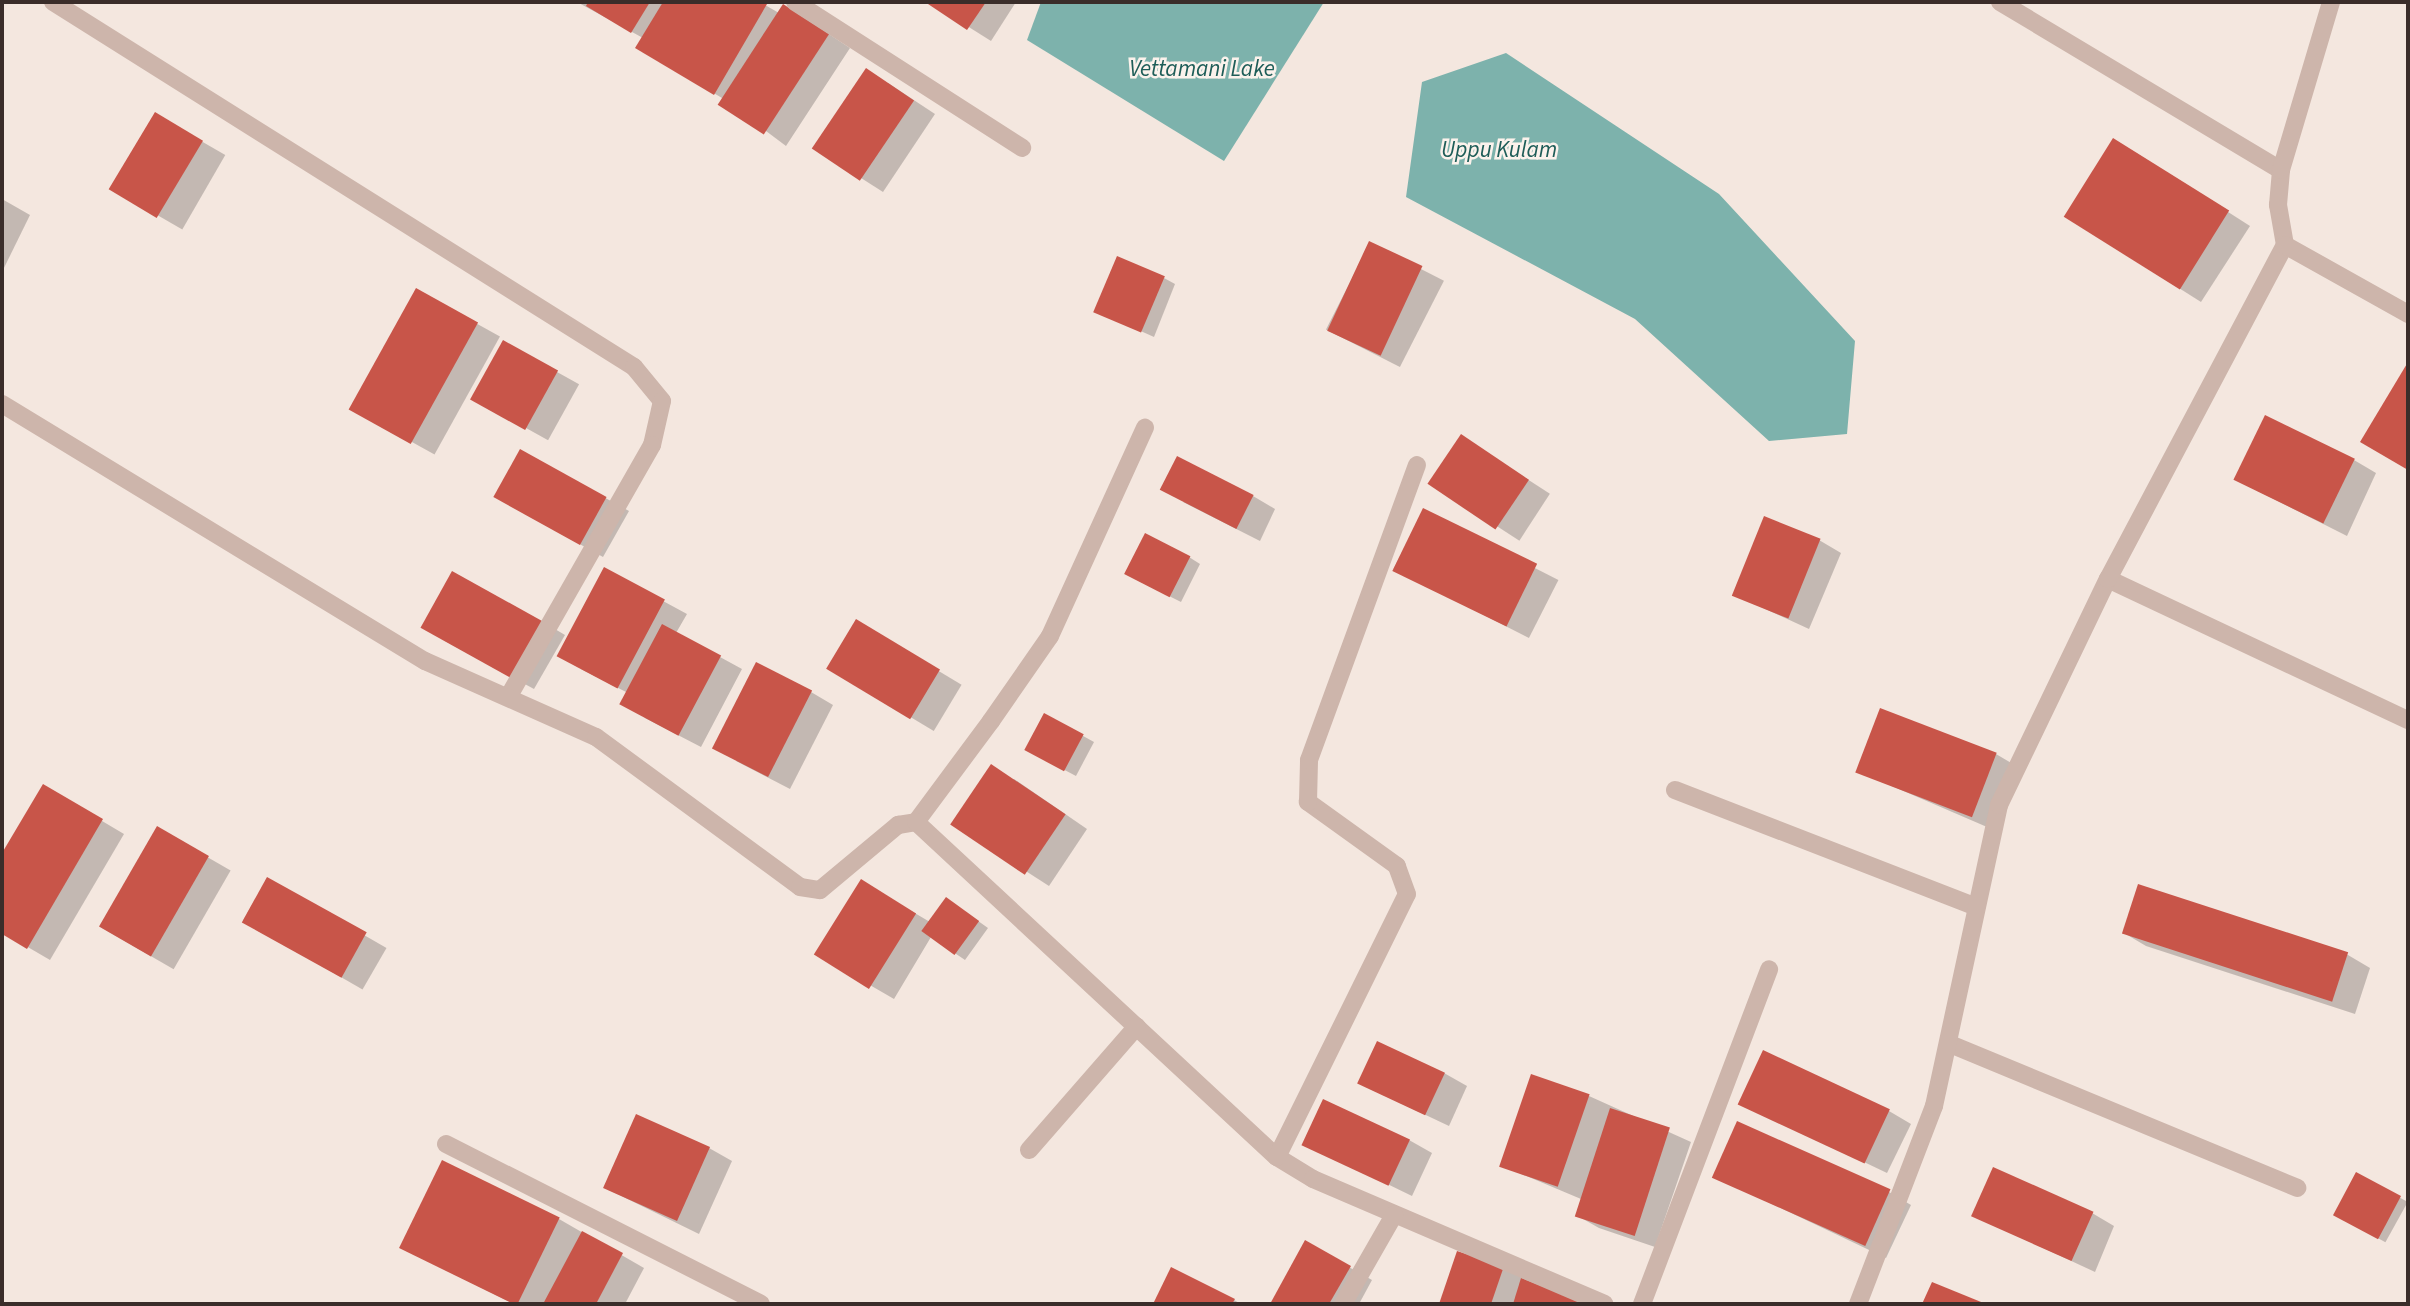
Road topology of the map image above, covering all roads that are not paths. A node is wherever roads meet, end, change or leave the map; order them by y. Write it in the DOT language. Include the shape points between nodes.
graph roads {
  1 [pos="53,2"];
  2 [pos="795,2"];
  3 [pos="2000,2"];
  4 [pos="2331,2"];
  5 [pos="1022,148"];
  6 [pos="2281,170"];
  7 [pos="2285,245"];
  8 [pos="2408,314"];
  9 [pos="2,404"];
  10 [pos="1145,428"];
  11 [pos="1418,465"];
  12 [pos="2108,579"];
  13 [pos="509,696"];
  14 [pos="2408,720"];
  15 [pos="1675,790"];
  16 [pos="916,822"];
  17 [pos="1974,906"];
  18 [pos="1769,969"];
  19 [pos="1137,1026"];
  20 [pos="1950,1044"];
  21 [pos="446,1144"];
  22 [pos="1029,1150"];
  23 [pos="1277,1157"];
  24 [pos="2297,1188"];
  25 [pos="1394,1215"];
  26 [pos="761,1304"];
  27 [pos="1343,1304"];
  28 [pos="1604,1304"];
  29 [pos="1642,1304"];
  30 [pos="1858,1304"];
  1 -- 13 [label="street" via="634,367 662,401 652,445"];
  2 -- 5 [label="street"];
  3 -- 6 [label="street"];
  4 -- 6 [label="street"];
  6 -- 7 [label="street" via="2278,205"];
  7 -- 8 [label="street"];
  7 -- 12 [label="street"];
  9 -- 13 [label="street" via="425,661"];
  10 -- 16 [label="street" via="1050,636"];
  11 -- 23 [label="street" via="1309,760 1308,802 1397,866 1407,894"];
  12 -- 14 [label="street"];
  12 -- 17 [label="street" via="1999,805"];
  13 -- 16 [label="street" via="596,737 800,887 820,890 898,825"];
  15 -- 17 [label="street"];
  16 -- 19 [label="street"];
  17 -- 20 [label="street"];
  18 -- 29 [label="street"];
  19 -- 22 [label="street"];
  19 -- 23 [label="street"];
  20 -- 24 [label="street"];
  20 -- 30 [label="street" via="1934,1106"];
  21 -- 26 [label="street"];
  23 -- 25 [label="street" via="1313,1179"];
  25 -- 27 [label="street"];
  25 -- 28 [label="street"];
}
